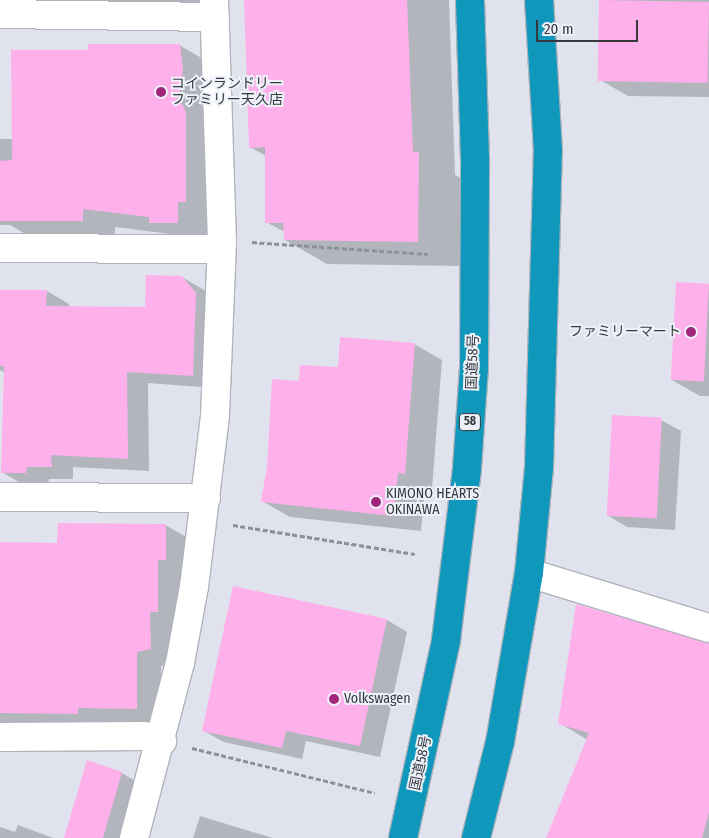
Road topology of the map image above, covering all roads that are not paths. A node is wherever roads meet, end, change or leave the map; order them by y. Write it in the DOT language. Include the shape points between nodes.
graph roads {
  1 [pos="470,0"];
  2 [pos="539,0"];
  3 [pos="214,9"];
  4 [pos="0,14"];
  5 [pos="221,245"];
  6 [pos="0,248"];
  7 [pos="0,497"];
  8 [pos="204,510"];
  9 [pos="529,573"];
  10 [pos="709,628"];
  11 [pos="0,737"];
  12 [pos="162,741"];
  13 [pos="134,838"];
  14 [pos="403,838"];
  15 [pos="476,838"];
  1 -- 14 [label="highway, 国道58号 / 58" via="475,159 474,358 467,468 446,640"];
  2 -- 9 [label="highway" via="548,151 544,362"];
  3 -- 4 [label="street"];
  3 -- 5 [label="street"];
  5 -- 6 [label="street"];
  5 -- 8 [label="street" via="219,362"];
  7 -- 8 [label="street"];
  8 -- 12 [label="street" via="180,663"];
  9 -- 10 [label="street"];
  9 -- 15 [label="highway" via="500,742"];
  11 -- 12 [label="street" via="144,736"];
  12 -- 13 [label="street"];
}
